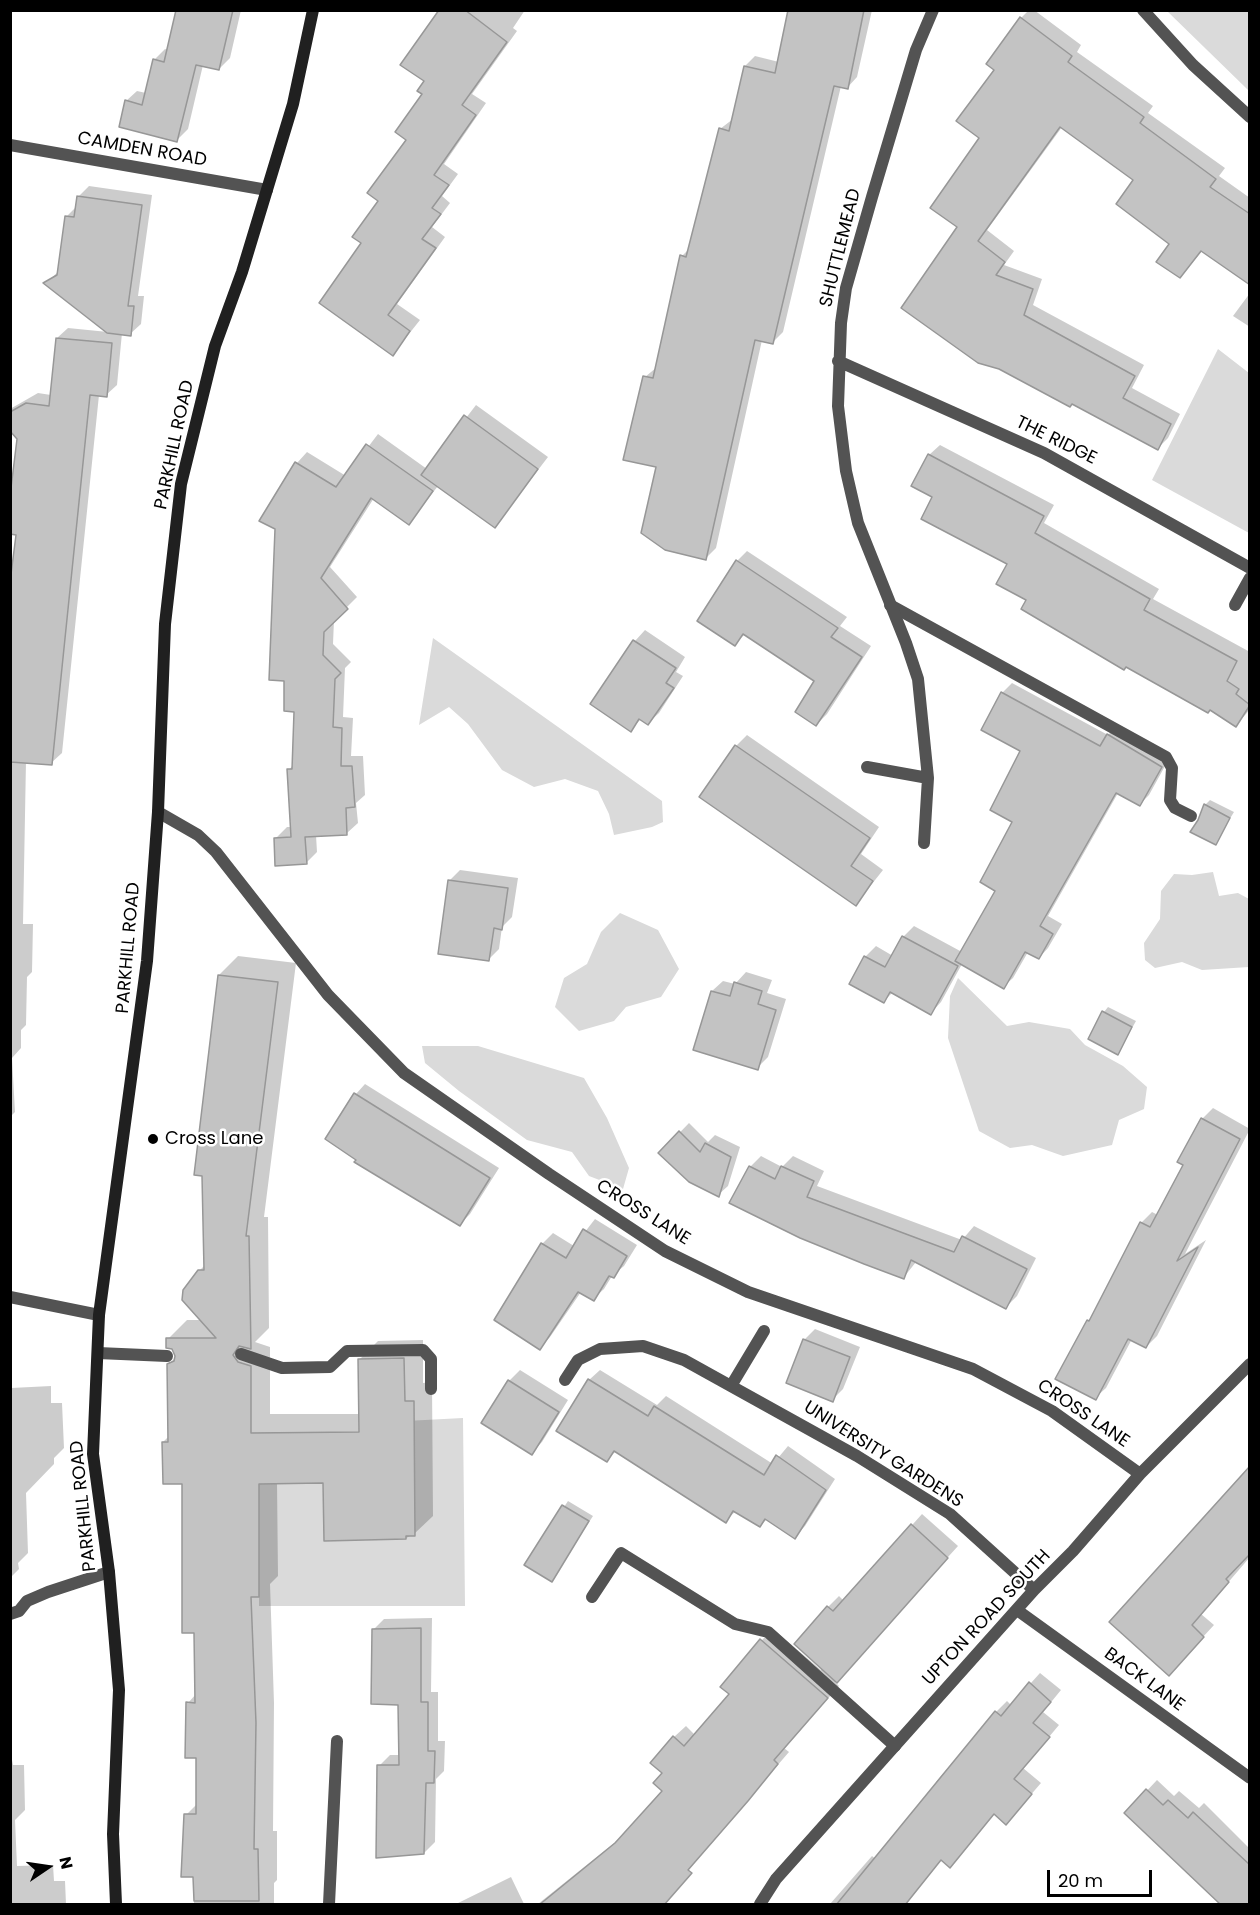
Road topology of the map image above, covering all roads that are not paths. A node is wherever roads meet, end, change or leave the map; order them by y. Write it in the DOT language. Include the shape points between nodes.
graph roads {
  1 [pos="313,10"];
  2 [pos="933,10"];
  3 [pos="1143,10"];
  4 [pos="1250,117"];
  5 [pos="10,145"];
  6 [pos="267,190"];
  7 [pos="838,362"];
  8 [pos="1250,568"];
  9 [pos="1250,578"];
  10 [pos="890,605"];
  11 [pos="1234,605"];
  12 [pos="867,767"];
  13 [pos="928,778"];
  14 [pos="158,812"];
  15 [pos="1191,816"];
  16 [pos="924,843"];
  17 [pos="10,1297"];
  18 [pos="99,1315"];
  19 [pos="764,1331"];
  20 [pos="98,1353"];
  21 [pos="241,1354"];
  22 [pos="167,1356"];
  23 [pos="1250,1364"];
  24 [pos="565,1380"];
  25 [pos="731,1386"];
  26 [pos="431,1389"];
  27 [pos="1140,1474"];
  28 [pos="109,1572"];
  29 [pos="1034,1590"];
  30 [pos="592,1597"];
  31 [pos="1017,1610"];
  32 [pos="10,1614"];
  33 [pos="337,1741"];
  34 [pos="895,1746"];
  35 [pos="1250,1778"];
  36 [pos="116,1905"];
  37 [pos="330,1905"];
  38 [pos="760,1905"];
  1 -- 6 [label="main road, PARKHILL ROAD" via="293,104"];
  2 -- 7 [label="street, SHUTTLEMEAD" via="916,50 846,288"];
  3 -- 4 [label="street" via="1193,65"];
  5 -- 6 [label="street, CAMDEN ROAD"];
  6 -- 14 [label="main road, PARKHILL ROAD" via="215,346 181,484 164,635"];
  7 -- 8 [label="street, THE RIDGE" via="1044,453"];
  7 -- 10 [label="street, SHUTTLEMEAD" via="838,406 846,471 858,523"];
  9 -- 11 [label="street"];
  10 -- 13 [label="street, SHUTTLEMEAD" via="918,679"];
  10 -- 15 [label="street" via="1166,757 1172,768 1170,800 1175,808"];
  12 -- 13 [label="street"];
  13 -- 16 [label="street, SHUTTLEMEAD"];
  14 -- 18 [label="main road, PARKHILL ROAD" via="142,1010"];
  14 -- 27 [label="street, CROSS LANE" via="198,835 216,852 328,995 404,1073 549,1174 665,1251 748,1292 973,1369 1052,1411"];
  17 -- 18 [label="street"];
  18 -- 20 [label="main road, PARKHILL ROAD"];
  19 -- 25 [label="street"];
  20 -- 22 [label="street"];
  20 -- 28 [label="main road, PARKHILL ROAD" via="93,1454"];
  21 -- 26 [label="street" via="282,1368 330,1367 347,1351 423,1350 431,1359"];
  23 -- 27 [label="street, UPTON ROAD SOUTH"];
  24 -- 25 [label="street, UNIVERSITY GARDENS" via="578,1360 600,1349 643,1346 684,1360"];
  25 -- 29 [label="street, UNIVERSITY GARDENS" via="857,1456 950,1514"];
  27 -- 29 [label="street, UPTON ROAD SOUTH"];
  28 -- 32 [label="street" via="48,1592"];
  28 -- 36 [label="main road, PARKHILL ROAD" via="118,1690 113,1834"];
  29 -- 31 [label="street, UPTON ROAD SOUTH"];
  30 -- 34 [label="street" via="621,1553 735,1624 768,1632"];
  31 -- 34 [label="street, UPTON ROAD SOUTH"];
  31 -- 35 [label="street, BACK LANE"];
  33 -- 37 [label="street"];
  34 -- 38 [label="street, UPTON ROAD SOUTH" via="776,1879"];
}
